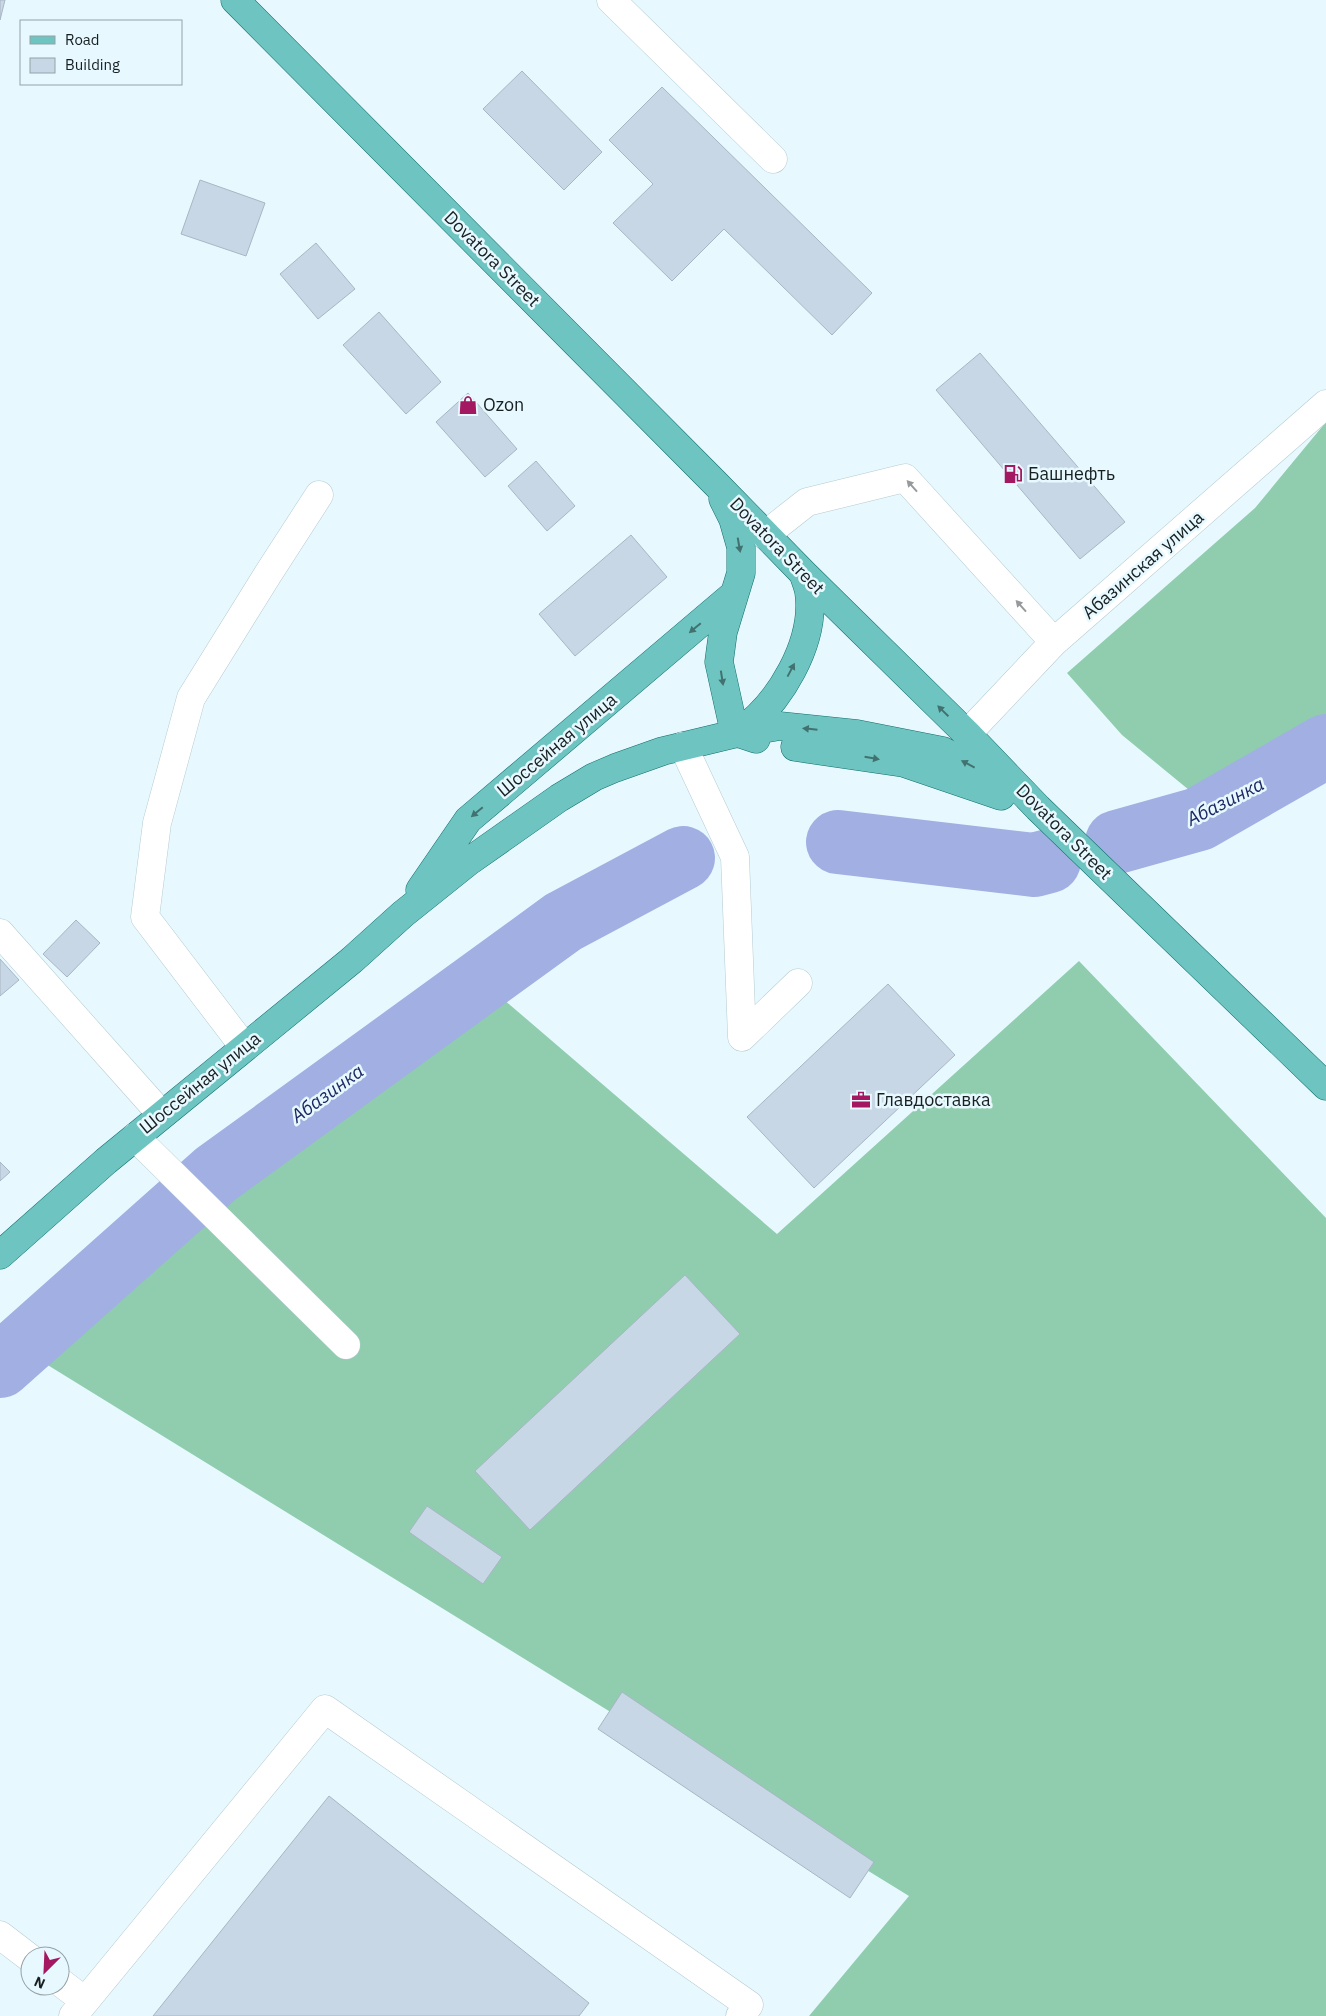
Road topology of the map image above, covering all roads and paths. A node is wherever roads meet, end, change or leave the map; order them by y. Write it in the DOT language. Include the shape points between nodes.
graph roads {
  1 [pos="235,0"];
  2 [pos="611,0"];
  3 [pos="774,159"];
  4 [pos="1326,404"];
  5 [pos="716,484"];
  6 [pos="319,495"];
  7 [pos="765,535"];
  8 [pos="803,573"];
  9 [pos="732,596"];
  10 [pos="1054,642"];
  11 [pos="738,733"];
  12 [pos="967,734"];
  13 [pos="683,746"];
  14 [pos="1038,808"];
  15 [pos="403,914"];
  16 [pos="0,933"];
  17 [pos="798,983"];
  18 [pos="238,1039"];
  19 [pos="1326,1086"];
  20 [pos="154,1106"];
  21 [pos="135,1137"];
  22 [pos="0,1237"];
  23 [pos="0,1255"];
  24 [pos="346,1344"];
  25 [pos="0,1935"];
  26 [pos="20,1950"];
  27 [pos="70,1996"];
  28 [pos="79,2009"];
  29 [pos="740,2016"];
  1 -- 5 [label="main road, Dovatora Street"];
  2 -- 3 [label="street"];
  4 -- 10 [label="street, Абазинская улица"];
  5 -- 7 [label="main road, Dovatora Street"];
  5 -- 9 [label="main road, one-way" via="733,519 741,548 741,573"];
  6 -- 18 [label="street" via="191,698 157,824 145,917"];
  7 -- 8 [label="main road, Dovatora Street"];
  10 -- 7 [label="street, one-way" via="905,478 807,502"];
  11 -- 8 [label="main road, one-way" via="768,708 798,657 809,624 809,592"];
  12 -- 8 [label="main road, Dovatora Street, one-way"];
  9 -- 11 [label="main road, one-way" via="719,662 732,722"];
  9 -- 15 [label="main road, Шоссейная улица, one-way" via="468,820"];
  10 -- 12 [label="street, Абазинская улица"];
  11 -- 13 [label="main road, Шоссейная улица"];
  11 -- 14 [label="main road" via="791,746 904,763"];
  12 -- 14 [label="main road, Dovatora Street"];
  13 -- 15 [label="main road, Шоссейная улица" via="614,768 558,798 468,862"];
  13 -- 17 [label="street" via="735,857 742,1037"];
  14 -- 19 [label="main road, Dovatora Street"];
  15 -- 18 [label="main road, Шоссейная улица" via="372,930"];
  15 -- 21 [label="main road, Шоссейная улица" via="352,960"];
  16 -- 20 [label="street"];
  18 -- 20 [label="main road, Шоссейная улица"];
  20 -- 22 [label="main road, Шоссейная улица"];
  21 -- 23 [label="main road, Шоссейная улица"];
  21 -- 24 [label="street"];
  25 -- 26 [label="street"];
  27 -- 28 [label="street"];
  28 -- 29 [label="street" via="325,1709 749,2004"];
}
